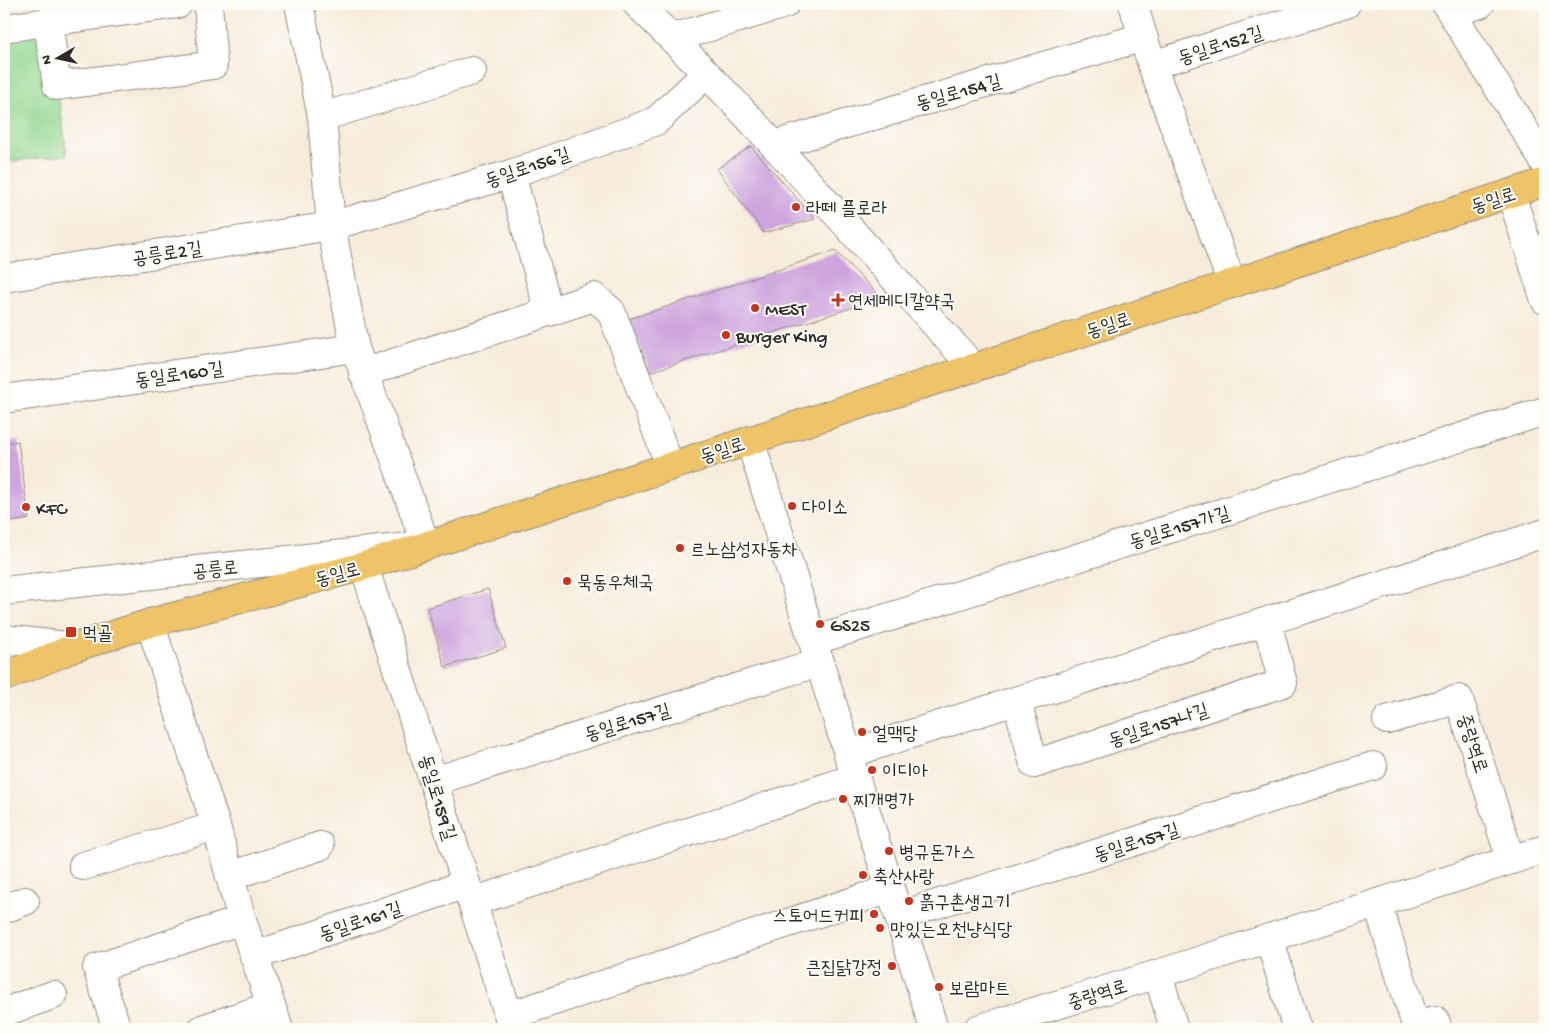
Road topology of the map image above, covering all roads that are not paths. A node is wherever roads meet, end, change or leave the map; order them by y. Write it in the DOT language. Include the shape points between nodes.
graph roads {
  1 [pos="178,4"];
  2 [pos="208,4"];
  3 [pos="299,4"];
  4 [pos="637,4"];
  5 [pos="785,4"];
  6 [pos="1133,4"];
  7 [pos="1346,4"];
  8 [pos="1480,4"];
  9 [pos="1449,8"];
  10 [pos="48,22"];
  11 [pos="4,28"];
  12 [pos="1143,37"];
  13 [pos="673,38"];
  14 [pos="1152,65"];
  15 [pos="472,71"];
  16 [pos="706,74"];
  17 [pos="322,117"];
  18 [pos="774,145"];
  19 [pos="1545,163"];
  20 [pos="511,174"];
  21 [pos="1545,182"];
  22 [pos="1511,194"];
  23 [pos="331,226"];
  24 [pos="4,278"];
  25 [pos="1232,284"];
  26 [pos="1545,300"];
  27 [pos="548,312"];
  28 [pos="359,360"];
  29 [pos="974,368"];
  30 [pos="4,399"];
  31 [pos="1545,411"];
  32 [pos="750,440"];
  33 [pos="670,466"];
  34 [pos="1545,533"];
  35 [pos="426,545"];
  36 [pos="364,566"];
  37 [pos="4,591"];
  38 [pos="1267,622"];
  39 [pos="150,623"];
  40 [pos="4,639"];
  41 [pos="76,647"];
  42 [pos="816,651"];
  43 [pos="4,677"];
  44 [pos="1017,701"];
  45 [pos="1387,720"];
  46 [pos="852,766"];
  47 [pos="1373,766"];
  48 [pos="434,781"];
  49 [pos="216,826"];
  50 [pos="320,846"];
  51 [pos="1545,849"];
  52 [pos="1511,860"];
  53 [pos="83,866"];
  54 [pos="231,876"];
  55 [pos="890,889"];
  56 [pos="469,893"];
  57 [pos="1377,903"];
  58 [pos="899,916"];
  59 [pos="242,920"];
  60 [pos="1268,938"];
  61 [pos="254,956"];
  62 [pos="1158,974"];
  63 [pos="52,995"];
  64 [pos="4,1012"];
  65 [pos="275,1018"];
  66 [pos="511,1023"];
  67 [pos="117,1029"];
  68 [pos="202,1029"];
  69 [pos="934,1029"];
  70 [pos="978,1029"];
  71 [pos="1174,1029"];
  72 [pos="1297,1029"];
  73 [pos="1438,1029"];
  1 -- 10 [label="street"];
  2 -- 10 [label="street" via="213,64 57,86"];
  3 -- 17 [label="street"];
  4 -- 13 [label="street"];
  5 -- 13 [label="street"];
  6 -- 12 [label="street"];
  7 -- 14 [label="street, 동일로152길"];
  8 -- 9 [label="street"];
  9 -- 19 [label="street"];
  10 -- 11 [label="street"];
  12 -- 14 [label="street"];
  12 -- 18 [label="street, 동일로154길"];
  13 -- 16 [label="street"];
  14 -- 25 [label="street"];
  15 -- 17 [label="street"];
  16 -- 18 [label="street"];
  16 -- 20 [label="street, 동일로156길" via="656,121"];
  17 -- 23 [label="street"];
  18 -- 29 [label="street"];
  20 -- 23 [label="street, 동일로156길"];
  20 -- 27 [label="street"];
  21 -- 22 [label="main road, 동일로"];
  22 -- 25 [label="main road, 동일로"];
  22 -- 26 [label="street"];
  23 -- 24 [label="street, 공릉로2길"];
  23 -- 28 [label="street"];
  25 -- 29 [label="main road, 동일로"];
  27 -- 28 [label="street, 동일로160길"];
  27 -- 33 [label="street, 동일로160길" via="594,297 611,311"];
  28 -- 30 [label="street, 동일로160길"];
  28 -- 35 [label="street"];
  29 -- 32 [label="main road, 동일로"];
  31 -- 42 [label="street, 동일로157가길"];
  32 -- 33 [label="main road, 동일로"];
  32 -- 42 [label="street"];
  33 -- 35 [label="main road, 동일로"];
  34 -- 38 [label="street"];
  35 -- 36 [label="main road, 동일로"];
  35 -- 37 [label="street, 공릉로"];
  36 -- 39 [label="main road, 동일로"];
  36 -- 48 [label="street, 동일로159길"];
  38 -- 44 [label="street"];
  38 -- 44 [label="street, 동일로157나길" via="1284,683 1034,764"];
  39 -- 41 [label="main road, 동일로"];
  39 -- 49 [label="street"];
  40 -- 41 [label="street"];
  41 -- 43 [label="main road, 동일로"];
  42 -- 46 [label="street"];
  42 -- 48 [label="street, 동일로157길"];
  44 -- 46 [label="street"];
  45 -- 52 [label="street, 중랑역로" via="1460,699"];
  46 -- 55 [label="street"];
  46 -- 56 [label="street"];
  47 -- 58 [label="street, 동일로157길"];
  48 -- 56 [label="street, 동일로159길"];
  49 -- 53 [label="street"];
  49 -- 54 [label="street"];
  50 -- 54 [label="street"];
  51 -- 52 [label="street, 중랑역로"];
  52 -- 57 [label="street, 중랑역로"];
  54 -- 59 [label="street"];
  55 -- 58 [label="street"];
  55 -- 66 [label="street"];
  56 -- 61 [label="street, 동일로161길"];
  56 -- 66 [label="street, 동일로159길"];
  57 -- 60 [label="street, 중랑역로"];
  57 -- 73 [label="street" via="1416,1025 1435,1020"];
  58 -- 69 [label="street"];
  59 -- 61 [label="street"];
  59 -- 67 [label="street" via="97,968"];
  60 -- 62 [label="street, 중랑역로"];
  60 -- 72 [label="street"];
  61 -- 65 [label="street"];
  62 -- 70 [label="street, 중랑역로"];
  62 -- 71 [label="street"];
  63 -- 64 [label="street"];
  65 -- 68 [label="street"];
}
